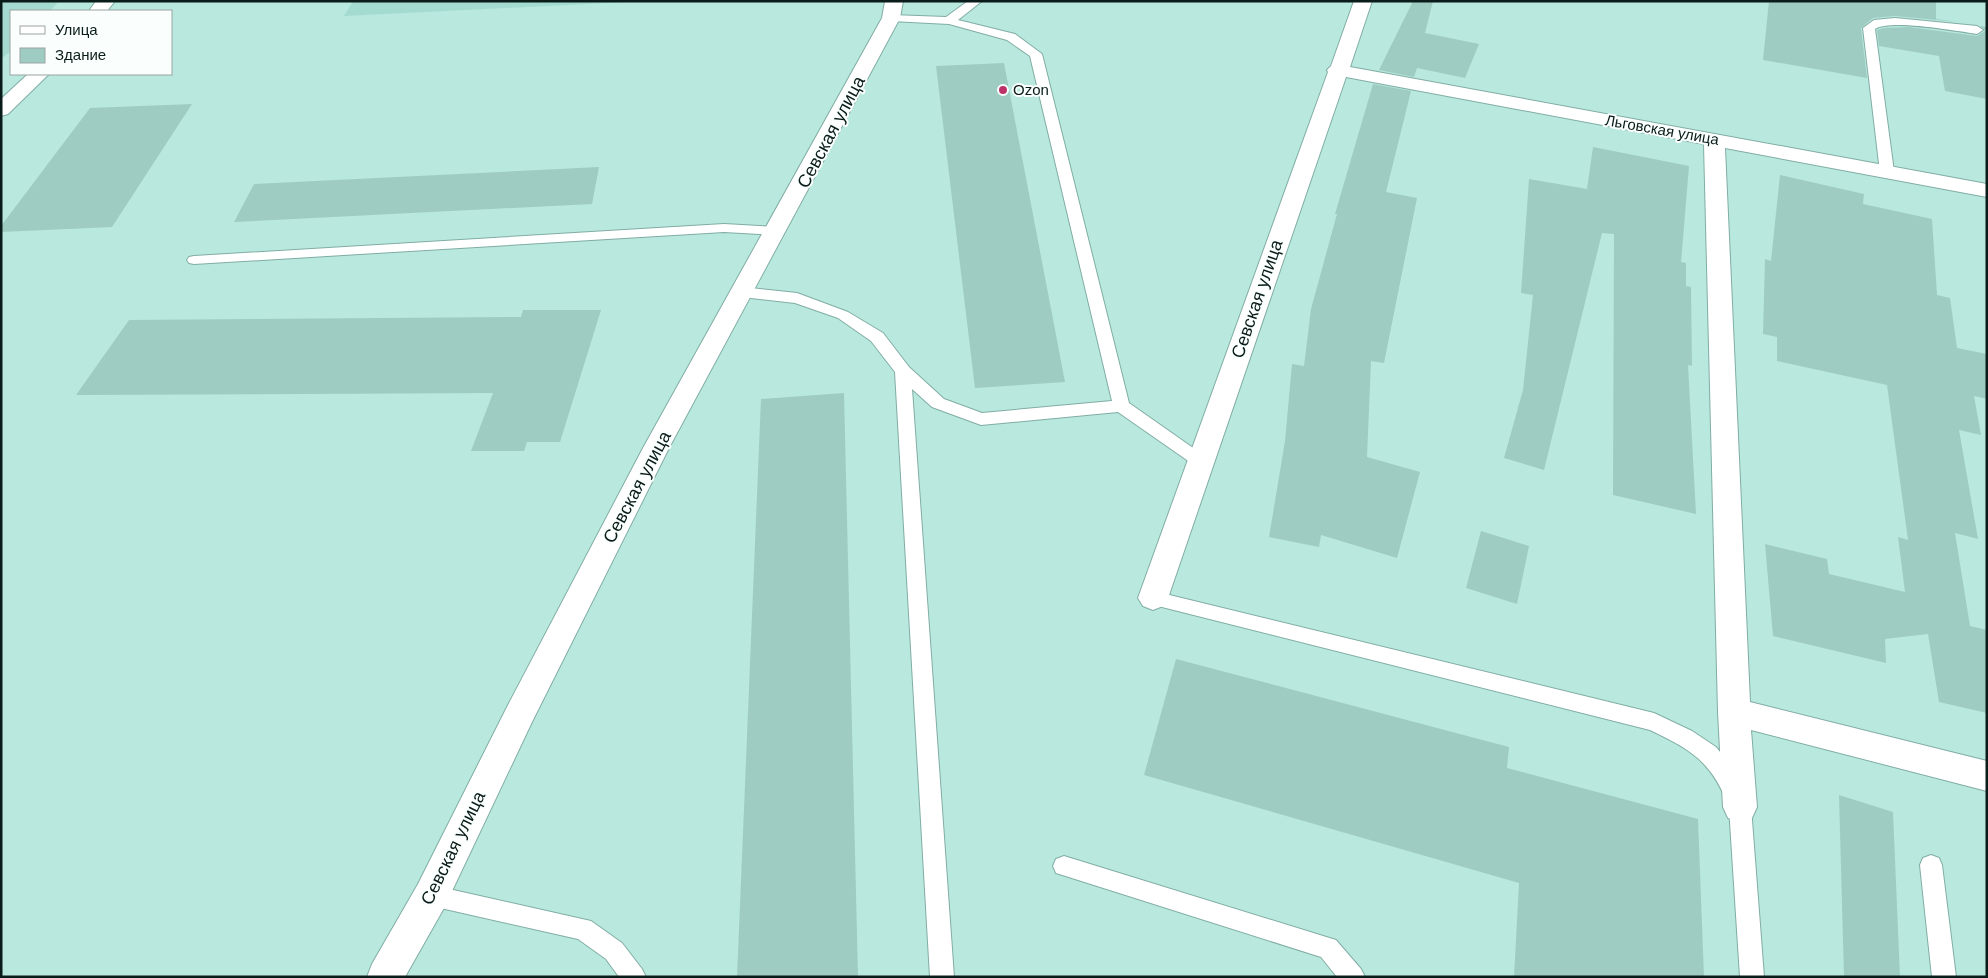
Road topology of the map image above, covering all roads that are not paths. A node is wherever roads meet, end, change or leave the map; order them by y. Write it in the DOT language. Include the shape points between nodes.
graph roads {
  1 [pos="976,1"];
  2 [pos="1363,1"];
  3 [pos="892,10"];
  4 [pos="949,21"];
  5 [pos="1977,30"];
  6 [pos="1337,70"];
  7 [pos="38,75"];
  8 [pos="1,110"];
  9 [pos="1714,139"];
  10 [pos="1887,172"];
  11 [pos="1987,191"];
  12 [pos="777,231"];
  13 [pos="194,260"];
  14 [pos="742,292"];
  15 [pos="903,371"];
  16 [pos="1121,406"];
  17 [pos="1200,461"];
  18 [pos="1153,598"];
  19 [pos="1734,712"];
  20 [pos="1987,776"];
  21 [pos="1740,807"];
  22 [pos="1931,865"];
  23 [pos="1064,866"];
  24 [pos="431,896"];
  25 [pos="385,977"];
  26 [pos="634,977"];
  27 [pos="942,977"];
  28 [pos="1353,977"];
  29 [pos="1752,977"];
  30 [pos="1944,977"];
  1 -- 4 [label="lane"];
  2 -- 6 [label="street, Севская улица"];
  3 -- 4 [label="lane"];
  3 -- 12 [label="street, Севская улица"];
  4 -- 16 [label="lane" via="1011,37 1036,54"];
  5 -- 10 [label="lane" via="1895,21 1878,22 1869,28"];
  6 -- 9 [label="street, Льговская улица"];
  6 -- 17 [label="street, Севская улица"];
  7 -- 8 [label="street"];
  9 -- 10 [label="street, Льговская улица"];
  9 -- 19 [label="street"];
  10 -- 11 [label="street, Льговская улица"];
  12 -- 13 [label="lane" via="724,228"];
  12 -- 14 [label="street, Севская улица"];
  14 -- 15 [label="lane" via="797,298 843,315 877,338"];
  14 -- 24 [label="street, Севская улица" via="656,448 518,717"];
  15 -- 16 [label="lane" via="938,403 982,419"];
  15 -- 27 [label="lane"];
  16 -- 17 [label="lane"];
  17 -- 18 [label="street, Севская улица"];
  18 -- 21 [label="lane" via="1654,722 1693,740 1714,758 1732,782"];
  19 -- 20 [label="street"];
  19 -- 21 [label="street"];
  21 -- 29 [label="lane"];
  22 -- 30 [label="lane"];
  23 -- 28 [label="lane" via="1328,948"];
  24 -- 25 [label="street, Севская улица"];
  24 -- 26 [label="lane" via="583,929 614,951"];
}
